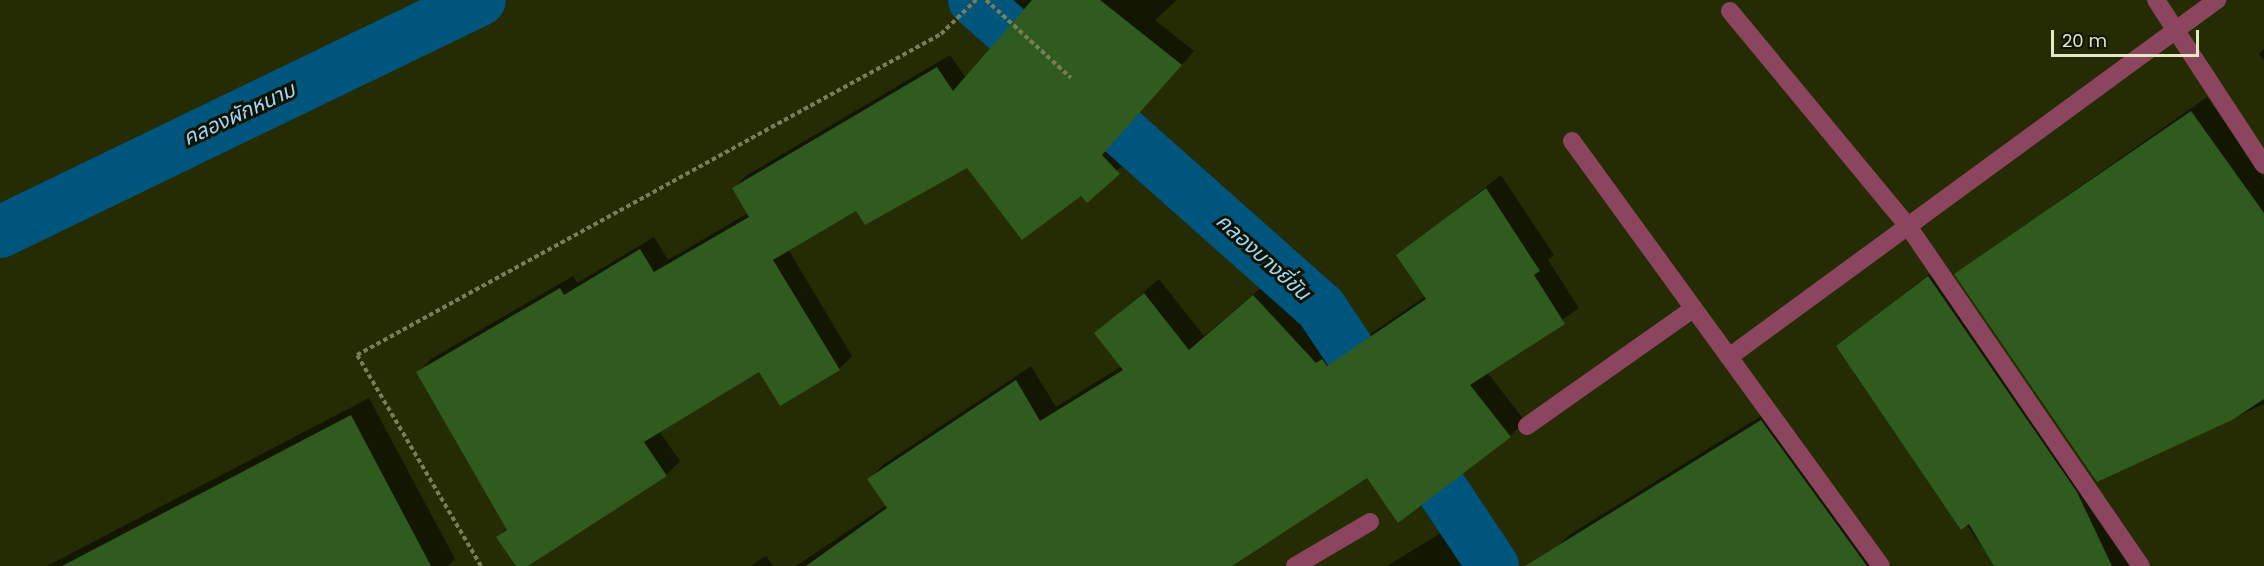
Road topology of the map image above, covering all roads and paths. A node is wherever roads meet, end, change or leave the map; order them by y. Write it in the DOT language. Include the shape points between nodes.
graph roads {
  1 [pos="976,0"];
  2 [pos="986,0"];
  3 [pos="2156,0"];
  4 [pos="2217,0"];
  5 [pos="1730,11"];
  6 [pos="2177,30"];
  7 [pos="1071,78"];
  8 [pos="1572,141"];
  9 [pos="2264,165"];
  10 [pos="1908,226"];
  11 [pos="1694,308"];
  12 [pos="1730,357"];
  13 [pos="1527,426"];
  14 [pos="1370,522"];
  15 [pos="481,566"];
  16 [pos="1295,566"];
  17 [pos="1881,566"];
  18 [pos="2141,566"];
  1 -- 15 [label="path" via="941,34 357,355"];
  2 -- 7 [label="path"];
  3 -- 6 [label="street"];
  4 -- 6 [label="street"];
  5 -- 10 [label="street"];
  6 -- 9 [label="street"];
  6 -- 10 [label="street"];
  8 -- 11 [label="street"];
  10 -- 12 [label="street"];
  10 -- 18 [label="street"];
  11 -- 12 [label="street"];
  11 -- 13 [label="street"];
  12 -- 17 [label="street"];
  14 -- 16 [label="street"];
}
